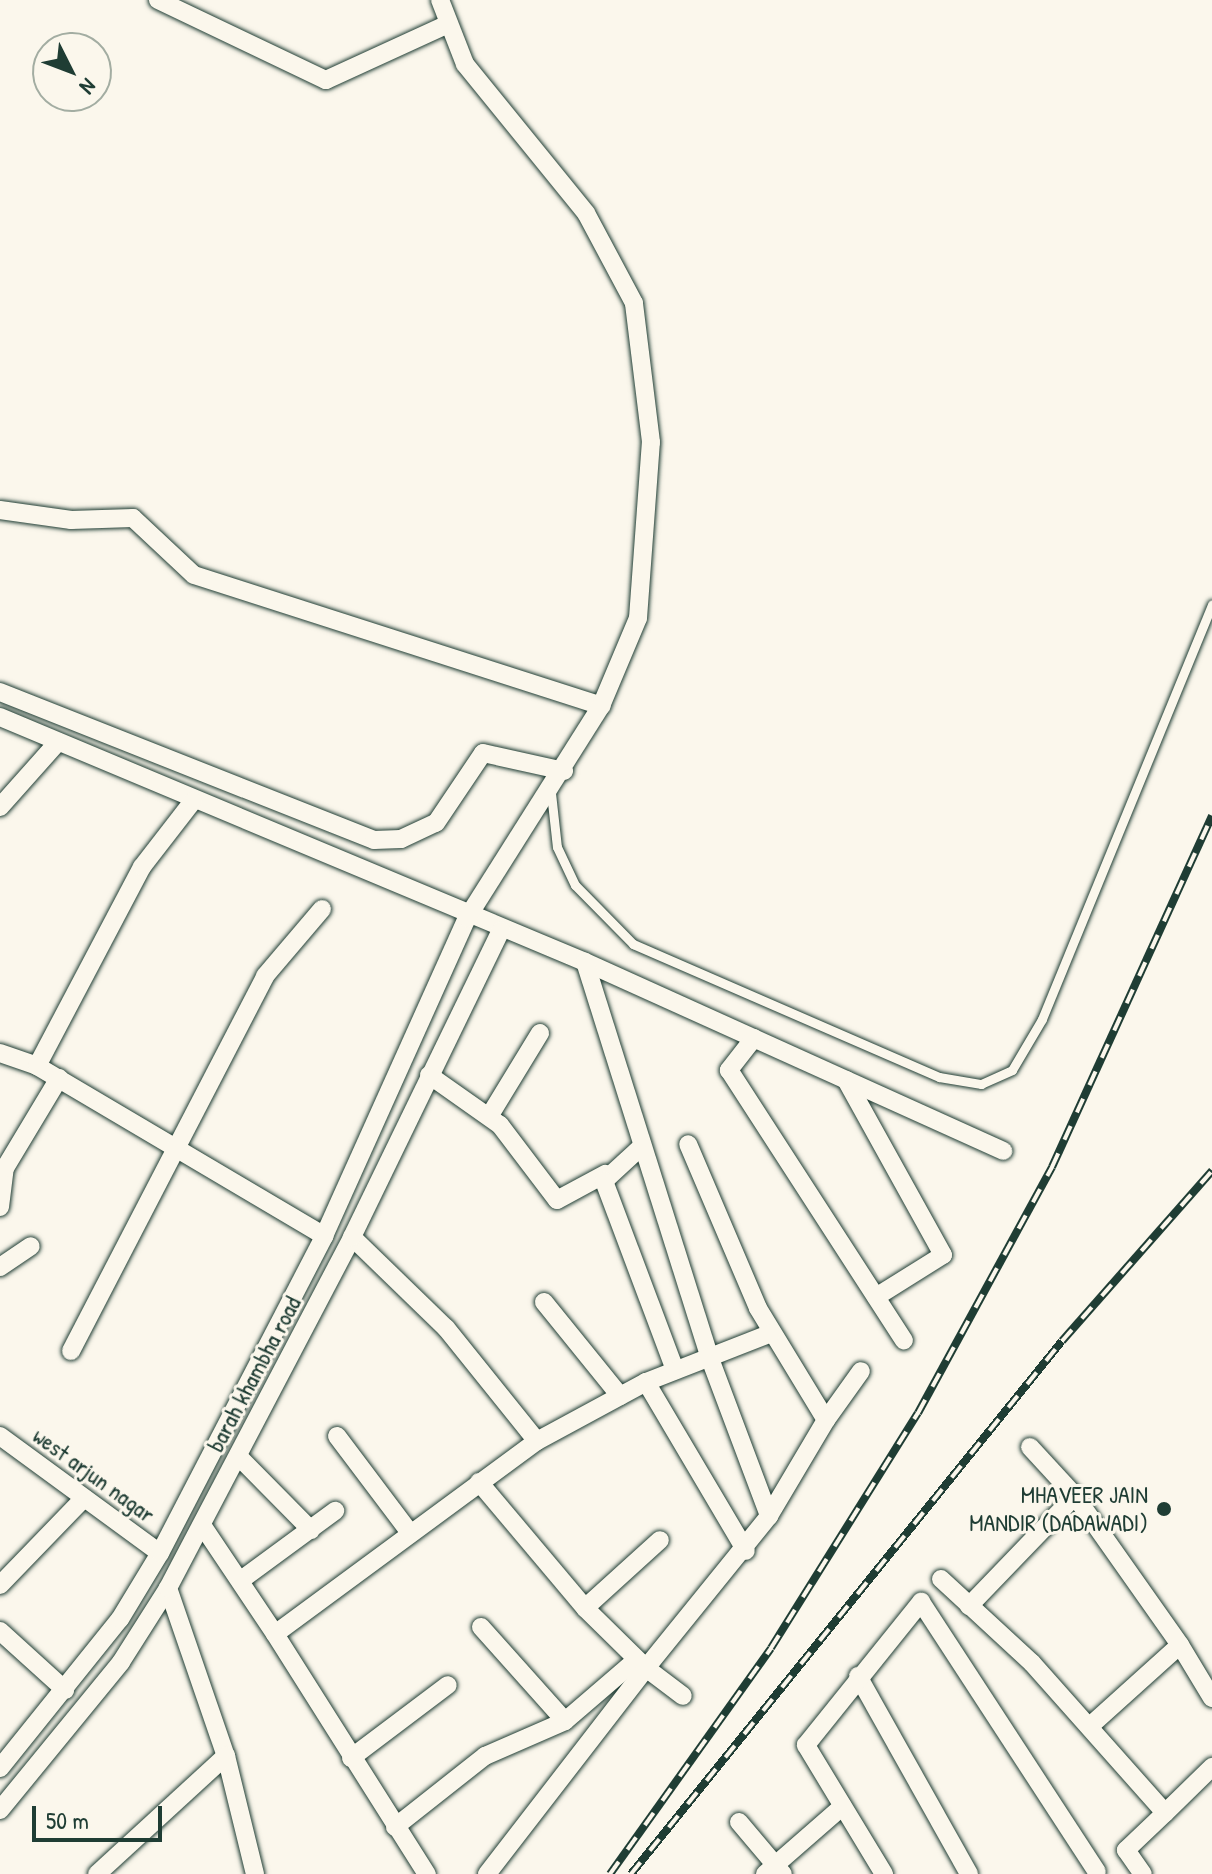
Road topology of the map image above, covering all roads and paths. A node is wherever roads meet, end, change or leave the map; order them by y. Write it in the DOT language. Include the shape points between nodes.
graph roads {
  1 [pos="158,0"];
  2 [pos="440,0"];
  3 [pos="446,25"];
  4 [pos="0,510"];
  5 [pos="1212,605"];
  6 [pos="0,692"];
  7 [pos="601,706"];
  8 [pos="0,717"];
  9 [pos="58,742"];
  10 [pos="564,771"];
  11 [pos="551,793"];
  12 [pos="193,801"];
  13 [pos="0,807"];
  14 [pos="322,909"];
  15 [pos="467,918"];
  16 [pos="501,930"];
  17 [pos="585,962"];
  18 [pos="540,1033"];
  19 [pos="754,1038"];
  20 [pos="0,1053"];
  21 [pos="37,1066"];
  22 [pos="429,1075"];
  23 [pos="59,1078"];
  24 [pos="846,1080"];
  25 [pos="490,1115"];
  26 [pos="688,1144"];
  27 [pos="641,1147"];
  28 [pos="181,1151"];
  29 [pos="1003,1151"];
  30 [pos="605,1174"];
  31 [pos="0,1207"];
  32 [pos="324,1236"];
  33 [pos="352,1237"];
  34 [pos="31,1246"];
  35 [pos="0,1267"];
  36 [pos="876,1297"];
  37 [pos="544,1302"];
  38 [pos="772,1333"];
  39 [pos="904,1340"];
  40 [pos="71,1351"];
  41 [pos="709,1356"];
  42 [pos="675,1370"];
  43 [pos="861,1371"];
  44 [pos="646,1382"];
  45 [pos="620,1396"];
  46 [pos="826,1420"];
  47 [pos="0,1436"];
  48 [pos="337,1436"];
  49 [pos="537,1441"];
  50 [pos="1030,1447"];
  51 [pos="238,1456"];
  52 [pos="479,1482"];
  53 [pos="1075,1496"];
  54 [pos="84,1498"];
  55 [pos="335,1511"];
  56 [pos="769,1516"];
  57 [pos="202,1525"];
  58 [pos="311,1530"];
  59 [pos="410,1533"];
  60 [pos="660,1540"];
  61 [pos="746,1551"];
  62 [pos="160,1553"];
  63 [pos="941,1579"];
  64 [pos="241,1580"];
  65 [pos="0,1585"];
  66 [pos="168,1588"];
  67 [pos="969,1606"];
  68 [pos="585,1608"];
  69 [pos="481,1627"];
  70 [pos="0,1631"];
  71 [pos="275,1634"];
  72 [pos="1180,1645"];
  73 [pos="641,1664"];
  74 [pos="858,1676"];
  75 [pos="448,1685"];
  76 [pos="65,1690"];
  77 [pos="683,1696"];
  78 [pos="1212,1698"];
  79 [pos="565,1721"];
  80 [pos="1090,1726"];
  81 [pos="226,1756"];
  82 [pos="351,1758"];
  83 [pos="1212,1767"];
  84 [pos="0,1768"];
  85 [pos="843,1806"];
  86 [pos="0,1810"];
  87 [pos="1165,1813"];
  88 [pos="739,1822"];
  89 [pos="395,1827"];
  90 [pos="775,1870"];
  91 [pos="253,1872"];
  92 [pos="1097,1872"];
  93 [pos="97,1874"];
  94 [pos="427,1874"];
  95 [pos="487,1874"];
  96 [pos="884,1874"];
  97 [pos="969,1874"];
  98 [pos="1143,1874"];
  1 -- 3 [label="street" via="326,80"];
  2 -- 3 [label="street, barah khambha road"];
  3 -- 7 [label="street, barah khambha road" via="465,64 613,252 634,303 646,359 650,518 638,618"];
  4 -- 7 [label="street" via="71,520 133,518 194,575"];
  5 -- 11 [label="lane" via="1042,1019 1012,1070 981,1084 939,1077 633,944 575,885 557,847"];
  6 -- 10 [label="street" via="374,840 401,839 436,823 483,753"];
  7 -- 10 [label="street, barah khambha road"];
  8 -- 9 [label="street"];
  9 -- 12 [label="street"];
  9 -- 13 [label="street"];
  10 -- 11 [label="street, barah khambha road"];
  11 -- 15 [label="street, barah khambha road"];
  12 -- 15 [label="street"];
  12 -- 21 [label="street" via="142,867"];
  14 -- 28 [label="street" via="265,976"];
  15 -- 16 [label="street"];
  15 -- 32 [label="street, barah khambha road"];
  16 -- 17 [label="street"];
  16 -- 22 [label="street, barah khambha road"];
  17 -- 19 [label="street"];
  17 -- 27 [label="street"];
  18 -- 25 [label="street"];
  19 -- 24 [label="street"];
  19 -- 36 [label="street" via="729,1070"];
  20 -- 21 [label="street"];
  21 -- 23 [label="street"];
  22 -- 25 [label="street"];
  22 -- 33 [label="street, barah khambha road"];
  23 -- 28 [label="street"];
  23 -- 31 [label="street" via="5,1168"];
  24 -- 29 [label="street"];
  24 -- 36 [label="street" via="943,1255"];
  25 -- 30 [label="street" via="557,1200"];
  26 -- 38 [label="street"];
  27 -- 30 [label="street"];
  27 -- 41 [label="street"];
  28 -- 32 [label="street"];
  28 -- 40 [label="street"];
  30 -- 42 [label="street"];
  32 -- 62 [label="street, barah khambha road"];
  33 -- 49 [label="street" via="446,1328"];
  33 -- 51 [label="street, barah khambha road"];
  34 -- 35 [label="street"];
  36 -- 39 [label="street"];
  37 -- 45 [label="street"];
  38 -- 41 [label="street"];
  38 -- 46 [label="street"];
  41 -- 42 [label="street"];
  41 -- 56 [label="street"];
  42 -- 44 [label="street"];
  43 -- 46 [label="street"];
  44 -- 45 [label="street"];
  44 -- 61 [label="street"];
  45 -- 49 [label="street"];
  46 -- 56 [label="street"];
  47 -- 54 [label="street, west arjun nagar"];
  48 -- 59 [label="street"];
  49 -- 52 [label="street"];
  50 -- 53 [label="street"];
  51 -- 57 [label="street, barah khambha road"];
  51 -- 58 [label="street"];
  52 -- 59 [label="street"];
  52 -- 68 [label="street"];
  53 -- 67 [label="street"];
  53 -- 72 [label="street"];
  54 -- 62 [label="street, west arjun nagar"];
  54 -- 65 [label="street"];
  55 -- 58 [label="street"];
  56 -- 61 [label="street"];
  57 -- 64 [label="street"];
  57 -- 66 [label="street, barah khambha road"];
  58 -- 64 [label="street"];
  59 -- 71 [label="street"];
  60 -- 68 [label="street"];
  61 -- 73 [label="street"];
  62 -- 76 [label="street, barah khambha road" via="120,1619"];
  63 -- 67 [label="street"];
  64 -- 71 [label="street"];
  66 -- 81 [label="street"];
  66 -- 86 [label="street, barah khambha road" via="121,1662"];
  67 -- 80 [label="street"];
  68 -- 73 [label="street"];
  69 -- 79 [label="street"];
  70 -- 76 [label="street"];
  71 -- 82 [label="street"];
  72 -- 78 [label="street"];
  72 -- 80 [label="street"];
  73 -- 77 [label="street"];
  73 -- 79 [label="street"];
  73 -- 95 [label="street"];
  74 -- 85 [label="street" via="806,1745"];
  74 -- 92 [label="street" via="918,1603 925,1605"];
  74 -- 97 [label="street"];
  75 -- 82 [label="street"];
  76 -- 84 [label="street, barah khambha road"];
  79 -- 89 [label="street" via="485,1756"];
  80 -- 87 [label="street"];
  81 -- 91 [label="street"];
  81 -- 93 [label="street"];
  82 -- 89 [label="street"];
  83 -- 87 [label="street"];
  85 -- 90 [label="street"];
  85 -- 96 [label="street"];
  87 -- 98 [label="street" via="1126,1850"];
  88 -- 90 [label="street"];
  89 -- 94 [label="street"];
}
